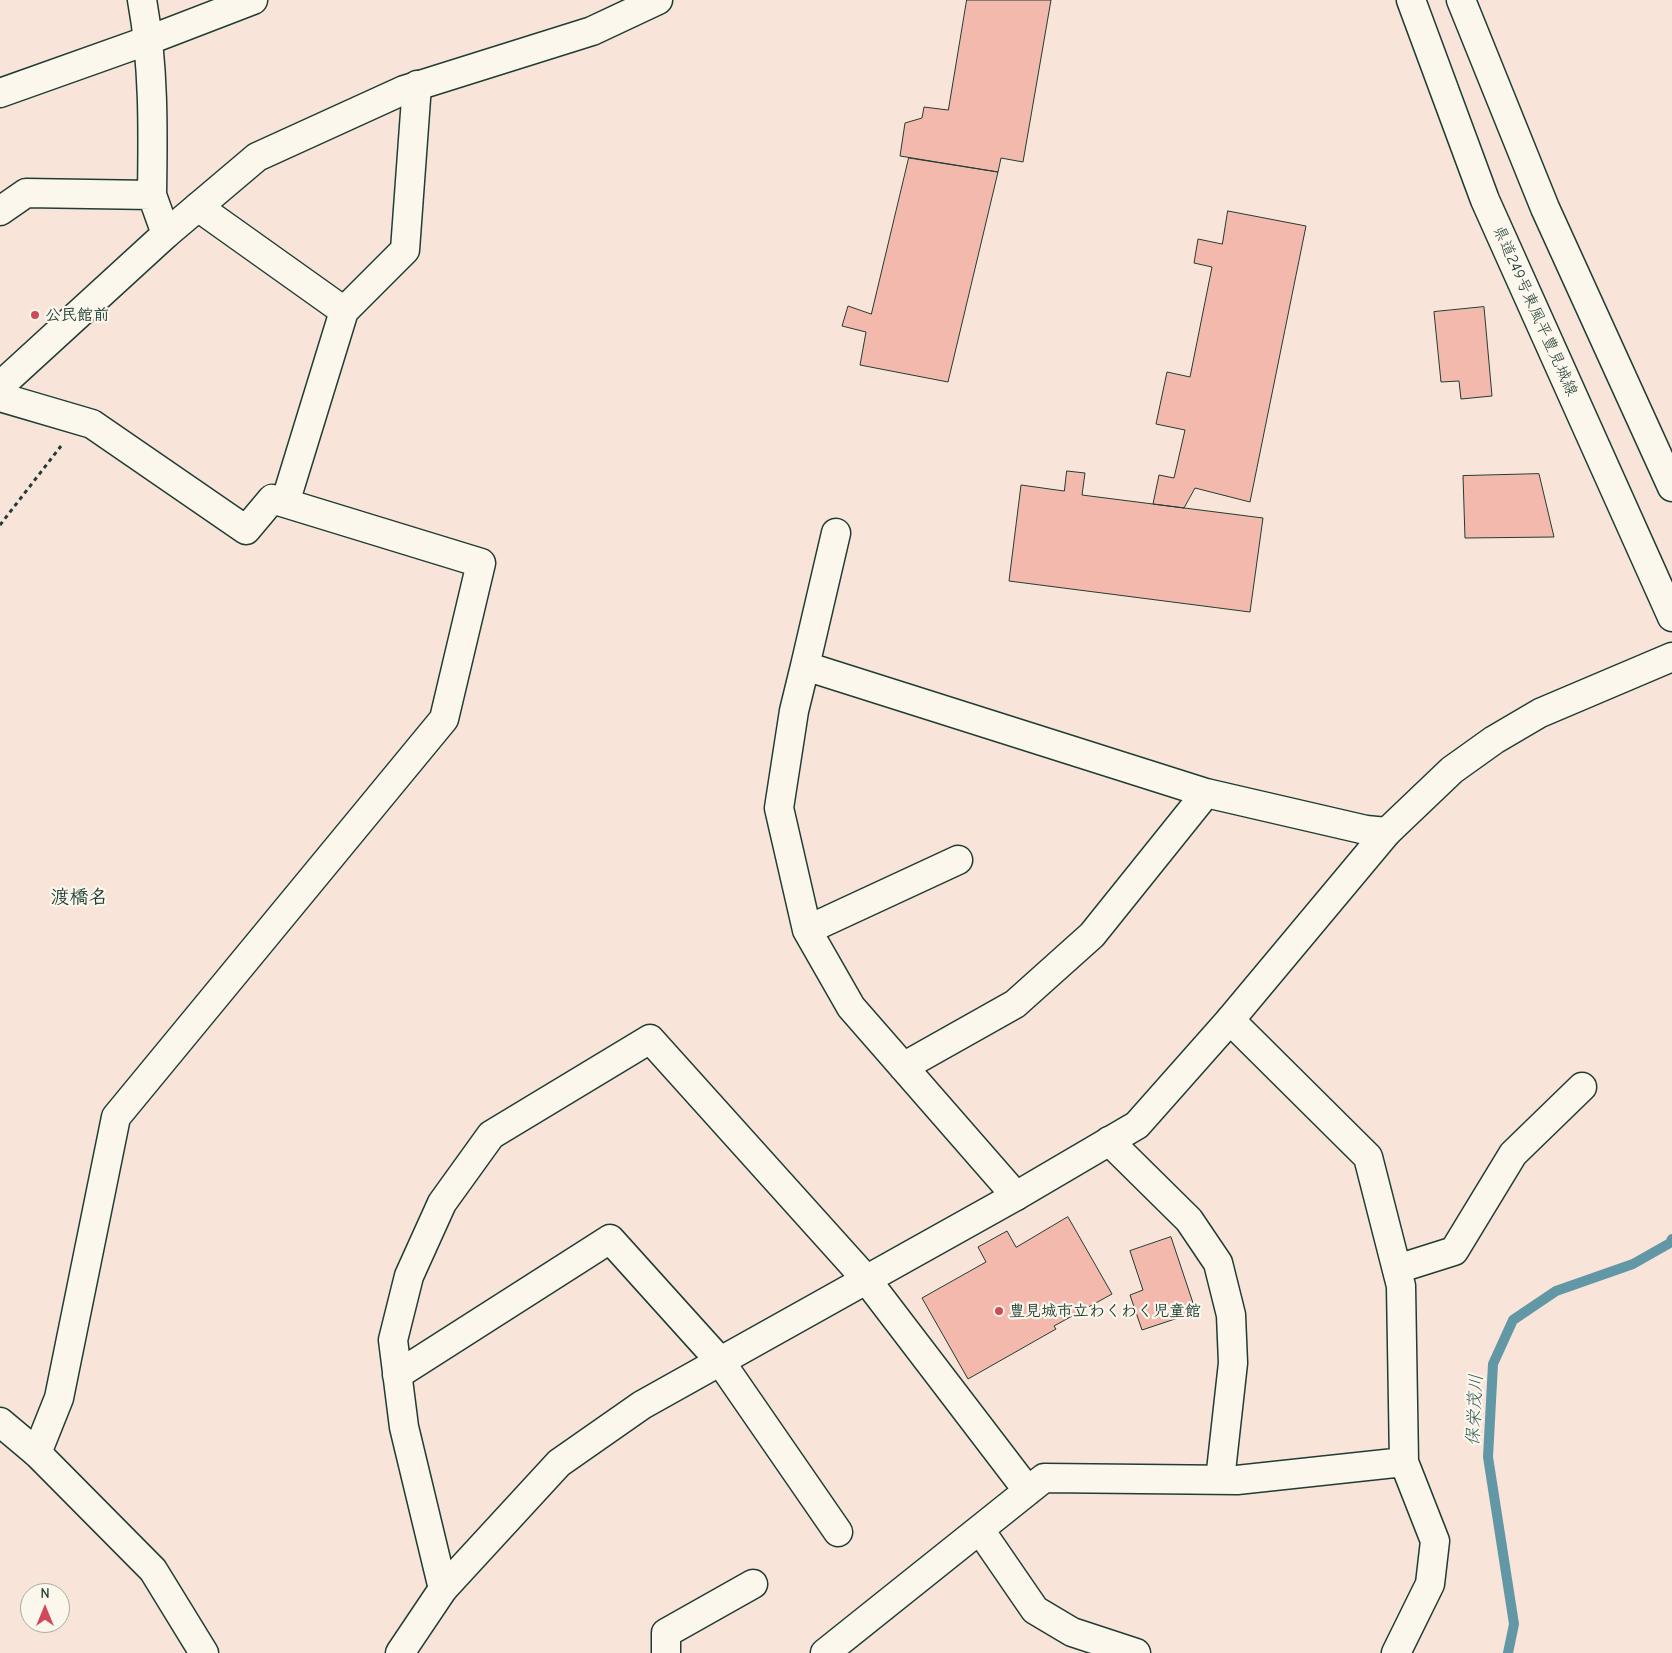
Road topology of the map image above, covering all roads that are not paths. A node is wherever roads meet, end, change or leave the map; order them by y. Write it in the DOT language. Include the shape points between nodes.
graph roads {
  1 [pos="142,0"];
  2 [pos="253,0"];
  3 [pos="658,0"];
  4 [pos="1411,0"];
  5 [pos="1462,0"];
  6 [pos="149,40"];
  7 [pos="416,85"];
  8 [pos="0,93"];
  9 [pos="152,195"];
  10 [pos="198,206"];
  11 [pos="0,212"];
  12 [pos="166,234"];
  13 [pos="344,311"];
  14 [pos="0,386"];
  15 [pos="0,397"];
  16 [pos="1672,487"];
  17 [pos="285,503"];
  18 [pos="836,533"];
  19 [pos="1672,617"];
  20 [pos="1672,657"];
  21 [pos="805,666"];
  22 [pos="1206,793"];
  23 [pos="1387,832"];
  24 [pos="958,860"];
  25 [pos="806,930"];
  26 [pos="1230,1020"];
  27 [pos="903,1067"];
  28 [pos="1582,1087"];
  29 [pos="1109,1141"];
  30 [pos="1016,1196"];
  31 [pos="1397,1269"];
  32 [pos="866,1279"];
  33 [pos="720,1361"];
  34 [pos="397,1375"];
  35 [pos="0,1422"];
  36 [pos="37,1453"];
  37 [pos="1404,1462"];
  38 [pos="1220,1480"];
  39 [pos="1028,1491"];
  40 [pos="980,1530"];
  41 [pos="838,1532"];
  42 [pos="753,1584"];
  43 [pos="443,1589"];
  44 [pos="1064,1640"];
  45 [pos="403,1652"];
  46 [pos="204,1653"];
  47 [pos="666,1653"];
  48 [pos="825,1653"];
  49 [pos="1136,1653"];
  50 [pos="1396,1653"];
  1 -- 6 [label="street"];
  2 -- 6 [label="street"];
  3 -- 7 [label="street" via="592,31"];
  4 -- 19 [label="street, 県道249号東風平豊見城線" via="1485,200"];
  5 -- 16 [label="street" via="1471,30 1545,208"];
  6 -- 8 [label="street"];
  6 -- 9 [label="street"];
  7 -- 10 [label="street" via="257,157"];
  7 -- 13 [label="street" via="405,250"];
  9 -- 11 [label="street" via="26,193"];
  9 -- 12 [label="street"];
  10 -- 12 [label="street"];
  10 -- 13 [label="street"];
  12 -- 14 [label="street"];
  13 -- 17 [label="street"];
  15 -- 17 [label="street" via="92,424 246,530 272,499"];
  17 -- 36 [label="street" via="481,563 444,719 116,1117 59,1398"];
  18 -- 21 [label="street"];
  20 -- 23 [label="street" via="1540,713 1494,740 1452,770"];
  21 -- 22 [label="street"];
  21 -- 25 [label="street" via="794,711 779,808"];
  22 -- 23 [label="street"];
  22 -- 27 [label="street" via="1092,935 1015,1004"];
  23 -- 26 [label="street"];
  24 -- 25 [label="street"];
  25 -- 27 [label="street" via="851,1007"];
  26 -- 29 [label="street" via="1137,1125"];
  26 -- 31 [label="street" via="1368,1157"];
  27 -- 30 [label="street"];
  28 -- 31 [label="street" via="1513,1154 1454,1251"];
  29 -- 30 [label="street"];
  29 -- 38 [label="street" via="1189,1220 1218,1263 1231,1315 1232,1363"];
  30 -- 32 [label="street"];
  31 -- 37 [label="street" via="1401,1286"];
  32 -- 33 [label="street"];
  32 -- 34 [label="street" via="650,1039 491,1135 442,1203 409,1276 392,1340"];
  32 -- 39 [label="street"];
  33 -- 34 [label="street" via="610,1239"];
  33 -- 41 [label="street"];
  33 -- 43 [label="street" via="642,1405 559,1463"];
  34 -- 43 [label="street" via="404,1426"];
  35 -- 36 [label="street"];
  36 -- 46 [label="street" via="153,1570"];
  37 -- 38 [label="street"];
  37 -- 50 [label="street" via="1435,1541 1430,1584"];
  38 -- 39 [label="street" via="1044,1478"];
  39 -- 40 [label="street"];
  40 -- 44 [label="street" via="1035,1610"];
  40 -- 48 [label="street"];
  42 -- 47 [label="street" via="666,1633"];
  43 -- 45 [label="street"];
  44 -- 49 [label="street"];
}
